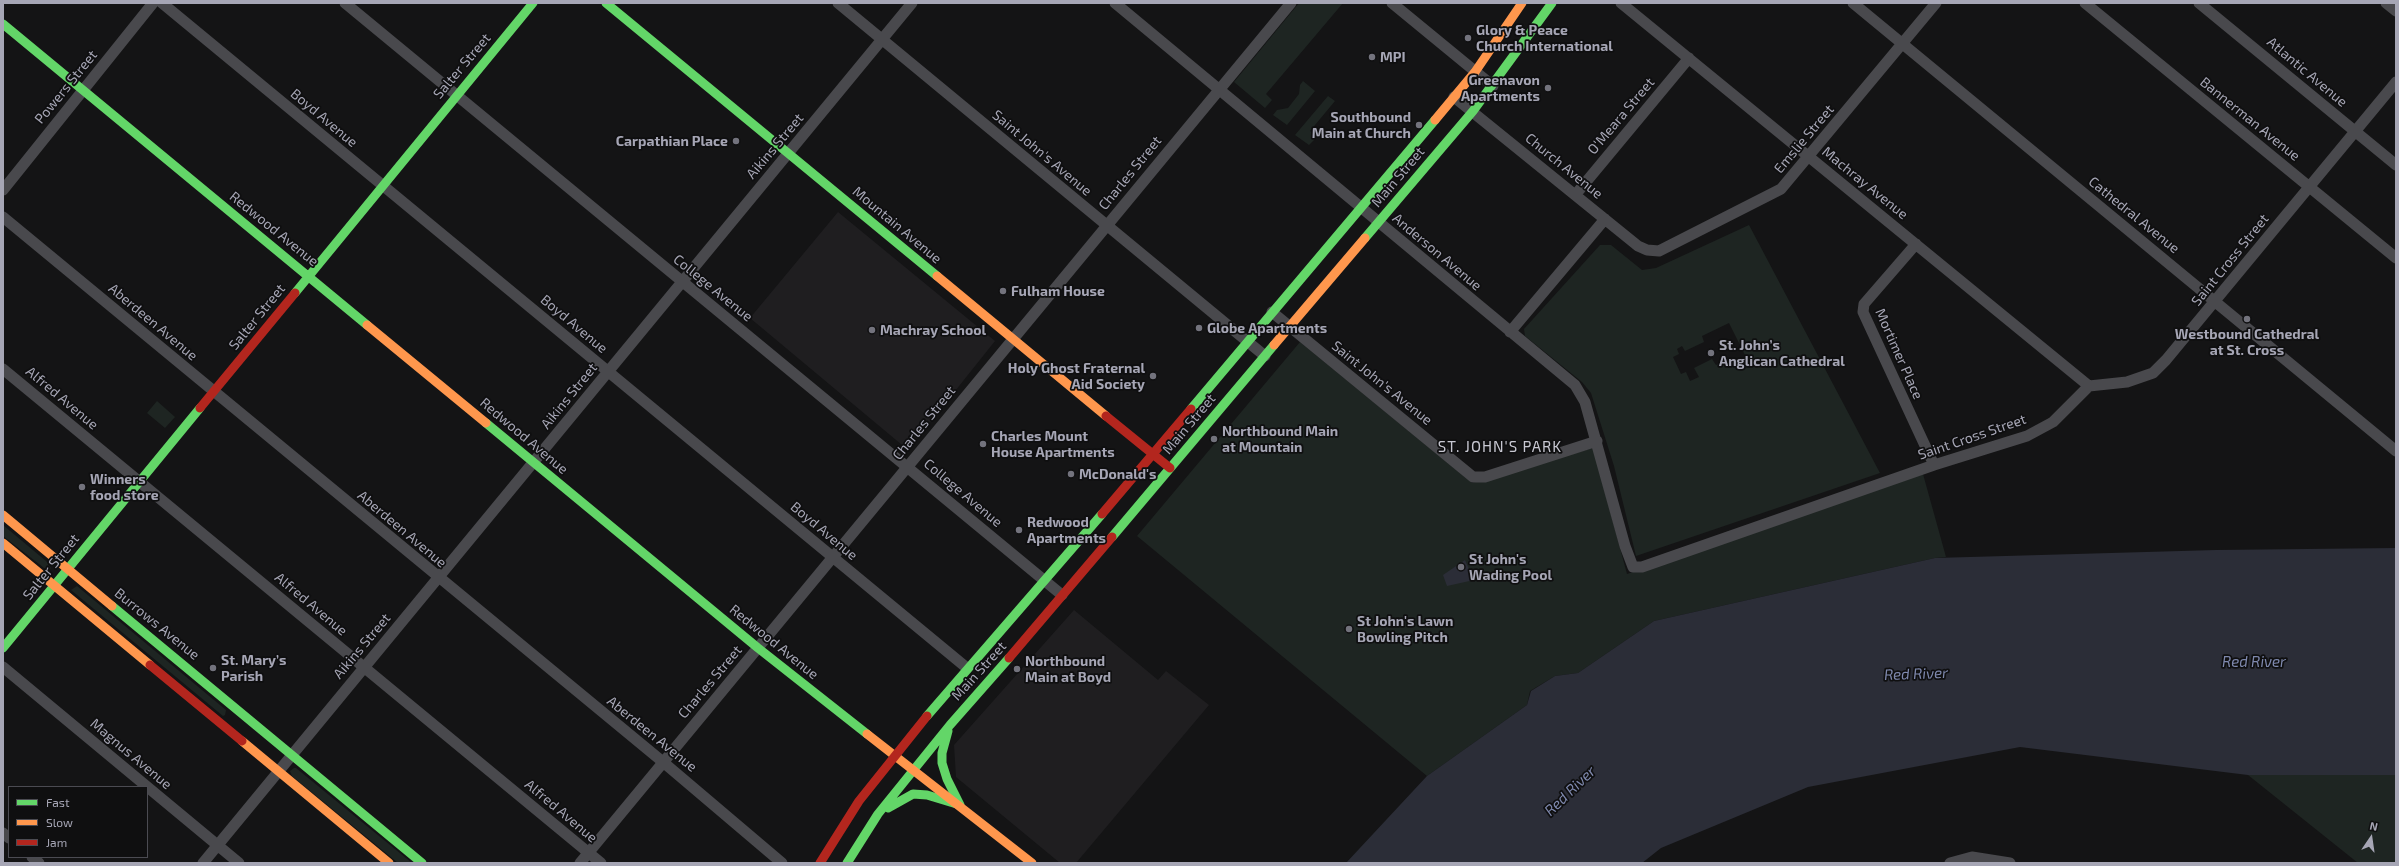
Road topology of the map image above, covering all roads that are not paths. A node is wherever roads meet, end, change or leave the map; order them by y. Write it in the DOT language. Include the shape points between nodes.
graph roads {
  1 [pos="153,3"];
  2 [pos="162,3"];
  3 [pos="345,3"];
  4 [pos="533,3"];
  5 [pos="606,3"];
  6 [pos="838,3"];
  7 [pos="912,3"];
  8 [pos="1115,3"];
  9 [pos="1291,3"];
  10 [pos="1392,3"];
  11 [pos="1522,3"];
  12 [pos="1552,3"];
  13 [pos="1622,3"];
  14 [pos="1853,3"];
  15 [pos="1936,3"];
  16 [pos="2085,3"];
  17 [pos="2199,3"];
  18 [pos="2386,3"];
  19 [pos="2396,11"];
  20 [pos="3,24"];
  21 [pos="882,40"];
  22 [pos="1903,44"];
  23 [pos="1689,58"];
  24 [pos="1475,72"];
  25 [pos="2396,82"];
  26 [pos="1493,86"];
  27 [pos="1219,89"];
  28 [pos="83,90"];
  29 [pos="456,95"];
  30 [pos="1454,97"];
  31 [pos="1473,111"];
  32 [pos="2355,131"];
  33 [pos="788,153"];
  34 [pos="1809,157"];
  35 [pos="2396,165"];
  36 [pos="383,185"];
  37 [pos="2310,187"];
  38 [pos="3,190"];
  39 [pos="1576,194"];
  40 [pos="1361,207"];
  41 [pos="3,218"];
  42 [pos="1605,219"];
  43 [pos="1378,222"];
  44 [pos="1106,226"];
  45 [pos="1916,244"];
  46 [pos="1659,251"];
  47 [pos="2396,258"];
  48 [pos="308,275"];
  49 [pos="682,282"];
  50 [pos="2216,302"];
  51 [pos="1272,312"];
  52 [pos="1290,327"];
  53 [pos="1510,332"];
  54 [pos="1013,338"];
  55 [pos="1246,341"];
  56 [pos="1265,356"];
  57 [pos="3,369"];
  58 [pos="608,372"];
  59 [pos="2089,386"];
  60 [pos="213,392"];
  61 [pos="1597,441"];
  62 [pos="2396,451"];
  63 [pos="1152,453"];
  64 [pos="534,462"];
  65 [pos="908,466"];
  66 [pos="1934,466"];
  67 [pos="1170,468"];
  68 [pos="140,481"];
  69 [pos="3,515"];
  70 [pos="3,543"];
  71 [pos="833,557"];
  72 [pos="1633,567"];
  73 [pos="68,569"];
  74 [pos="438,578"];
  75 [pos="1044,581"];
  76 [pos="54,585"];
  77 [pos="1062,595"];
  78 [pos="3,648"];
  79 [pos="758,648"];
  80 [pos="3,667"];
  81 [pos="364,668"];
  82 [pos="967,668"];
  83 [pos="950,725"];
  84 [pos="291,755"];
  85 [pos="895,756"];
  86 [pos="663,762"];
  87 [pos="914,770"];
  88 [pos="278,771"];
  89 [pos="147,786"];
  90 [pos="148,787"];
  91 [pos="960,806"];
  92 [pos="878,814"];
  93 [pos="218,845"];
  94 [pos="589,853"];
  95 [pos="203,863"];
  96 [pos="239,863"];
  97 [pos="389,863"];
  98 [pos="422,863"];
  99 [pos="580,863"];
  100 [pos="601,863"];
  101 [pos="782,863"];
  102 [pos="820,863"];
  103 [pos="848,863"];
  104 [pos="1032,863"];
  105 [pos="1950,863"];
  106 [pos="2010,863"];
  1 -- 28 [label="street, Powers Street"];
  2 -- 36 [label="street, Boyd Avenue"];
  3 -- 29 [label="street, College Avenue"];
  4 -- 29 [label="main road, Salter Street"];
  5 -- 33 [label="main road, Mountain Avenue"];
  6 -- 21 [label="street, Saint John's Avenue"];
  7 -- 21 [label="street, Aikins Street"];
  8 -- 27 [label="street, Anderson Avenue"];
  9 -- 27 [label="street, Charles Street"];
  10 -- 24 [label="street"];
  11 -- 24 [label="main road, Main Street"];
  12 -- 26 [label="main road, Main Street"];
  13 -- 23 [label="street, Machray Avenue"];
  14 -- 22 [label="street, Cathedral Avenue"];
  15 -- 22 [label="street, Emslie Street"];
  16 -- 37 [label="street, Bannerman Avenue"];
  17 -- 32 [label="street, Atlantic Avenue"];
  18 -- 19 [label="street"];
  20 -- 28 [label="main road, Redwood Avenue"];
  21 -- 33 [label="street, Aikins Street"];
  21 -- 44 [label="street, Saint John's Avenue"];
  22 -- 34 [label="street, Emslie Street"];
  22 -- 50 [label="street, Cathedral Avenue"];
  23 -- 34 [label="street, Machray Avenue"];
  23 -- 39 [label="street, O'Meara Street"];
  24 -- 26 [label="street"];
  24 -- 30 [label="main road, Main Street"];
  25 -- 32 [label="street, Saint Cross Street"];
  26 -- 31 [label="main road, Main Street"];
  27 -- 40 [label="street, Anderson Avenue"];
  27 -- 44 [label="street, Charles Street"];
  28 -- 38 [label="street, Powers Street"];
  28 -- 48 [label="main road, Redwood Avenue"];
  29 -- 36 [label="main road, Salter Street"];
  29 -- 49 [label="street, College Avenue"];
  30 -- 31 [label="street, Church Avenue"];
  30 -- 40 [label="main road, Main Street"];
  31 -- 39 [label="street, Church Avenue"];
  31 -- 43 [label="main road, Main Street"];
  32 -- 35 [label="street, Atlantic Avenue"];
  32 -- 37 [label="street, Saint Cross Street"];
  33 -- 49 [label="street, Aikins Street"];
  33 -- 54 [label="main road, Mountain Avenue"];
  34 -- 45 [label="street, Machray Avenue"];
  34 -- 46 [label="street, Emslie Street" via="1781,189"];
  36 -- 48 [label="main road, Salter Street"];
  36 -- 58 [label="street, Boyd Avenue"];
  37 -- 47 [label="street, Bannerman Avenue"];
  37 -- 50 [label="street, Saint Cross Street"];
  39 -- 42 [label="street, Church Avenue"];
  40 -- 43 [label="street, Anderson Avenue"];
  40 -- 51 [label="main road, Main Street"];
  41 -- 60 [label="street, Aberdeen Avenue"];
  42 -- 46 [label="street, Church Avenue" via="1638,246"];
  42 -- 53 [label="street"];
  43 -- 52 [label="main road, Main Street"];
  43 -- 53 [label="street, Anderson Avenue"];
  44 -- 54 [label="street, Charles Street"];
  44 -- 55 [label="street, Saint John's Avenue"];
  45 -- 59 [label="street, Machray Avenue"];
  45 -- 66 [label="street, Mortimer Place" via="1864,304 1863,312"];
  48 -- 60 [label="main road, Salter Street"];
  48 -- 64 [label="main road, Redwood Avenue"];
  49 -- 58 [label="street, Aikins Street"];
  49 -- 65 [label="street, College Avenue"];
  50 -- 59 [label="street, Saint Cross Street" via="2153,373 2127,382"];
  50 -- 62 [label="street, Cathedral Avenue"];
  51 -- 52 [label="street, Saint John's Avenue"];
  51 -- 55 [label="main road, Main Street"];
  52 -- 56 [label="main road, Main Street"];
  52 -- 61 [label="street, Saint John's Avenue" via="1473,477 1485,478"];
  53 -- 61 [label="street, Anderson Avenue" via="1575,385 1586,402"];
  54 -- 63 [label="main road, Mountain Avenue"];
  54 -- 65 [label="street, Charles Street"];
  55 -- 56 [label="street, Saint John's Avenue"];
  55 -- 63 [label="main road, Main Street"];
  56 -- 67 [label="main road, Main Street"];
  57 -- 68 [label="street, Alfred Avenue"];
  58 -- 64 [label="street, Aikins Street"];
  58 -- 71 [label="street, Boyd Avenue"];
  59 -- 66 [label="street, Saint Cross Street" via="2053,422 2027,436"];
  60 -- 68 [label="main road, Salter Street"];
  60 -- 74 [label="street, Aberdeen Avenue"];
  61 -- 72 [label="street, Anderson Avenue"];
  63 -- 67 [label="main road, Mountain Avenue"];
  63 -- 75 [label="main road, Main Street"];
  64 -- 74 [label="street, Aikins Street"];
  64 -- 79 [label="main road, Redwood Avenue"];
  65 -- 71 [label="street, Charles Street"];
  65 -- 75 [label="street, College Avenue"];
  66 -- 72 [label="street, Saint Cross Street" via="1642,567"];
  67 -- 77 [label="main road, Main Street"];
  68 -- 73 [label="main road, Salter Street"];
  68 -- 81 [label="street, Alfred Avenue"];
  69 -- 73 [label="main road, Burrows Avenue"];
  70 -- 76 [label="main road"];
  71 -- 79 [label="street, Charles Street"];
  71 -- 82 [label="street, Boyd Avenue"];
  73 -- 76 [label="main road, Salter Street"];
  73 -- 84 [label="main road, Burrows Avenue"];
  74 -- 81 [label="street, Aikins Street"];
  74 -- 86 [label="street, Aberdeen Avenue"];
  75 -- 77 [label="street, College Avenue"];
  75 -- 82 [label="main road, Main Street"];
  76 -- 78 [label="main road, Salter Street"];
  76 -- 88 [label="main road"];
  77 -- 83 [label="main road, Main Street"];
  79 -- 85 [label="main road, Redwood Avenue"];
  79 -- 86 [label="street, Charles Street"];
  80 -- 89 [label="street, Magnus Avenue"];
  81 -- 84 [label="street, Aikins Street"];
  81 -- 94 [label="street, Alfred Avenue"];
  82 -- 85 [label="main road, Main Street"];
  83 -- 87 [label="main road, Main Street"];
  83 -- 91 [label="main road" via="942,753 942,763 946,779"];
  84 -- 88 [label="street, Aikins Street"];
  84 -- 98 [label="main road, Burrows Avenue"];
  85 -- 87 [label="main road, Redwood Avenue"];
  85 -- 102 [label="main road, Main Street" via="859,801"];
  86 -- 94 [label="street, Charles Street"];
  86 -- 101 [label="street, Aberdeen Avenue"];
  87 -- 91 [label="main road, Redwood Avenue"];
  87 -- 92 [label="main road, Main Street"];
  88 -- 93 [label="street, Aikins Street"];
  88 -- 97 [label="main road"];
  90 -- 93 [label="street, Magnus Avenue"];
  91 -- 92 [label="main road" via="927,795 913,794"];
  91 -- 104 [label="main road, Redwood Avenue"];
  92 -- 103 [label="main road, Main Street"];
  93 -- 95 [label="street, Aikins Street"];
  93 -- 96 [label="street, Magnus Avenue"];
  94 -- 99 [label="street, Charles Street"];
  94 -- 100 [label="street, Alfred Avenue"];
  105 -- 106 [label="street" via="1972,857"];
}
